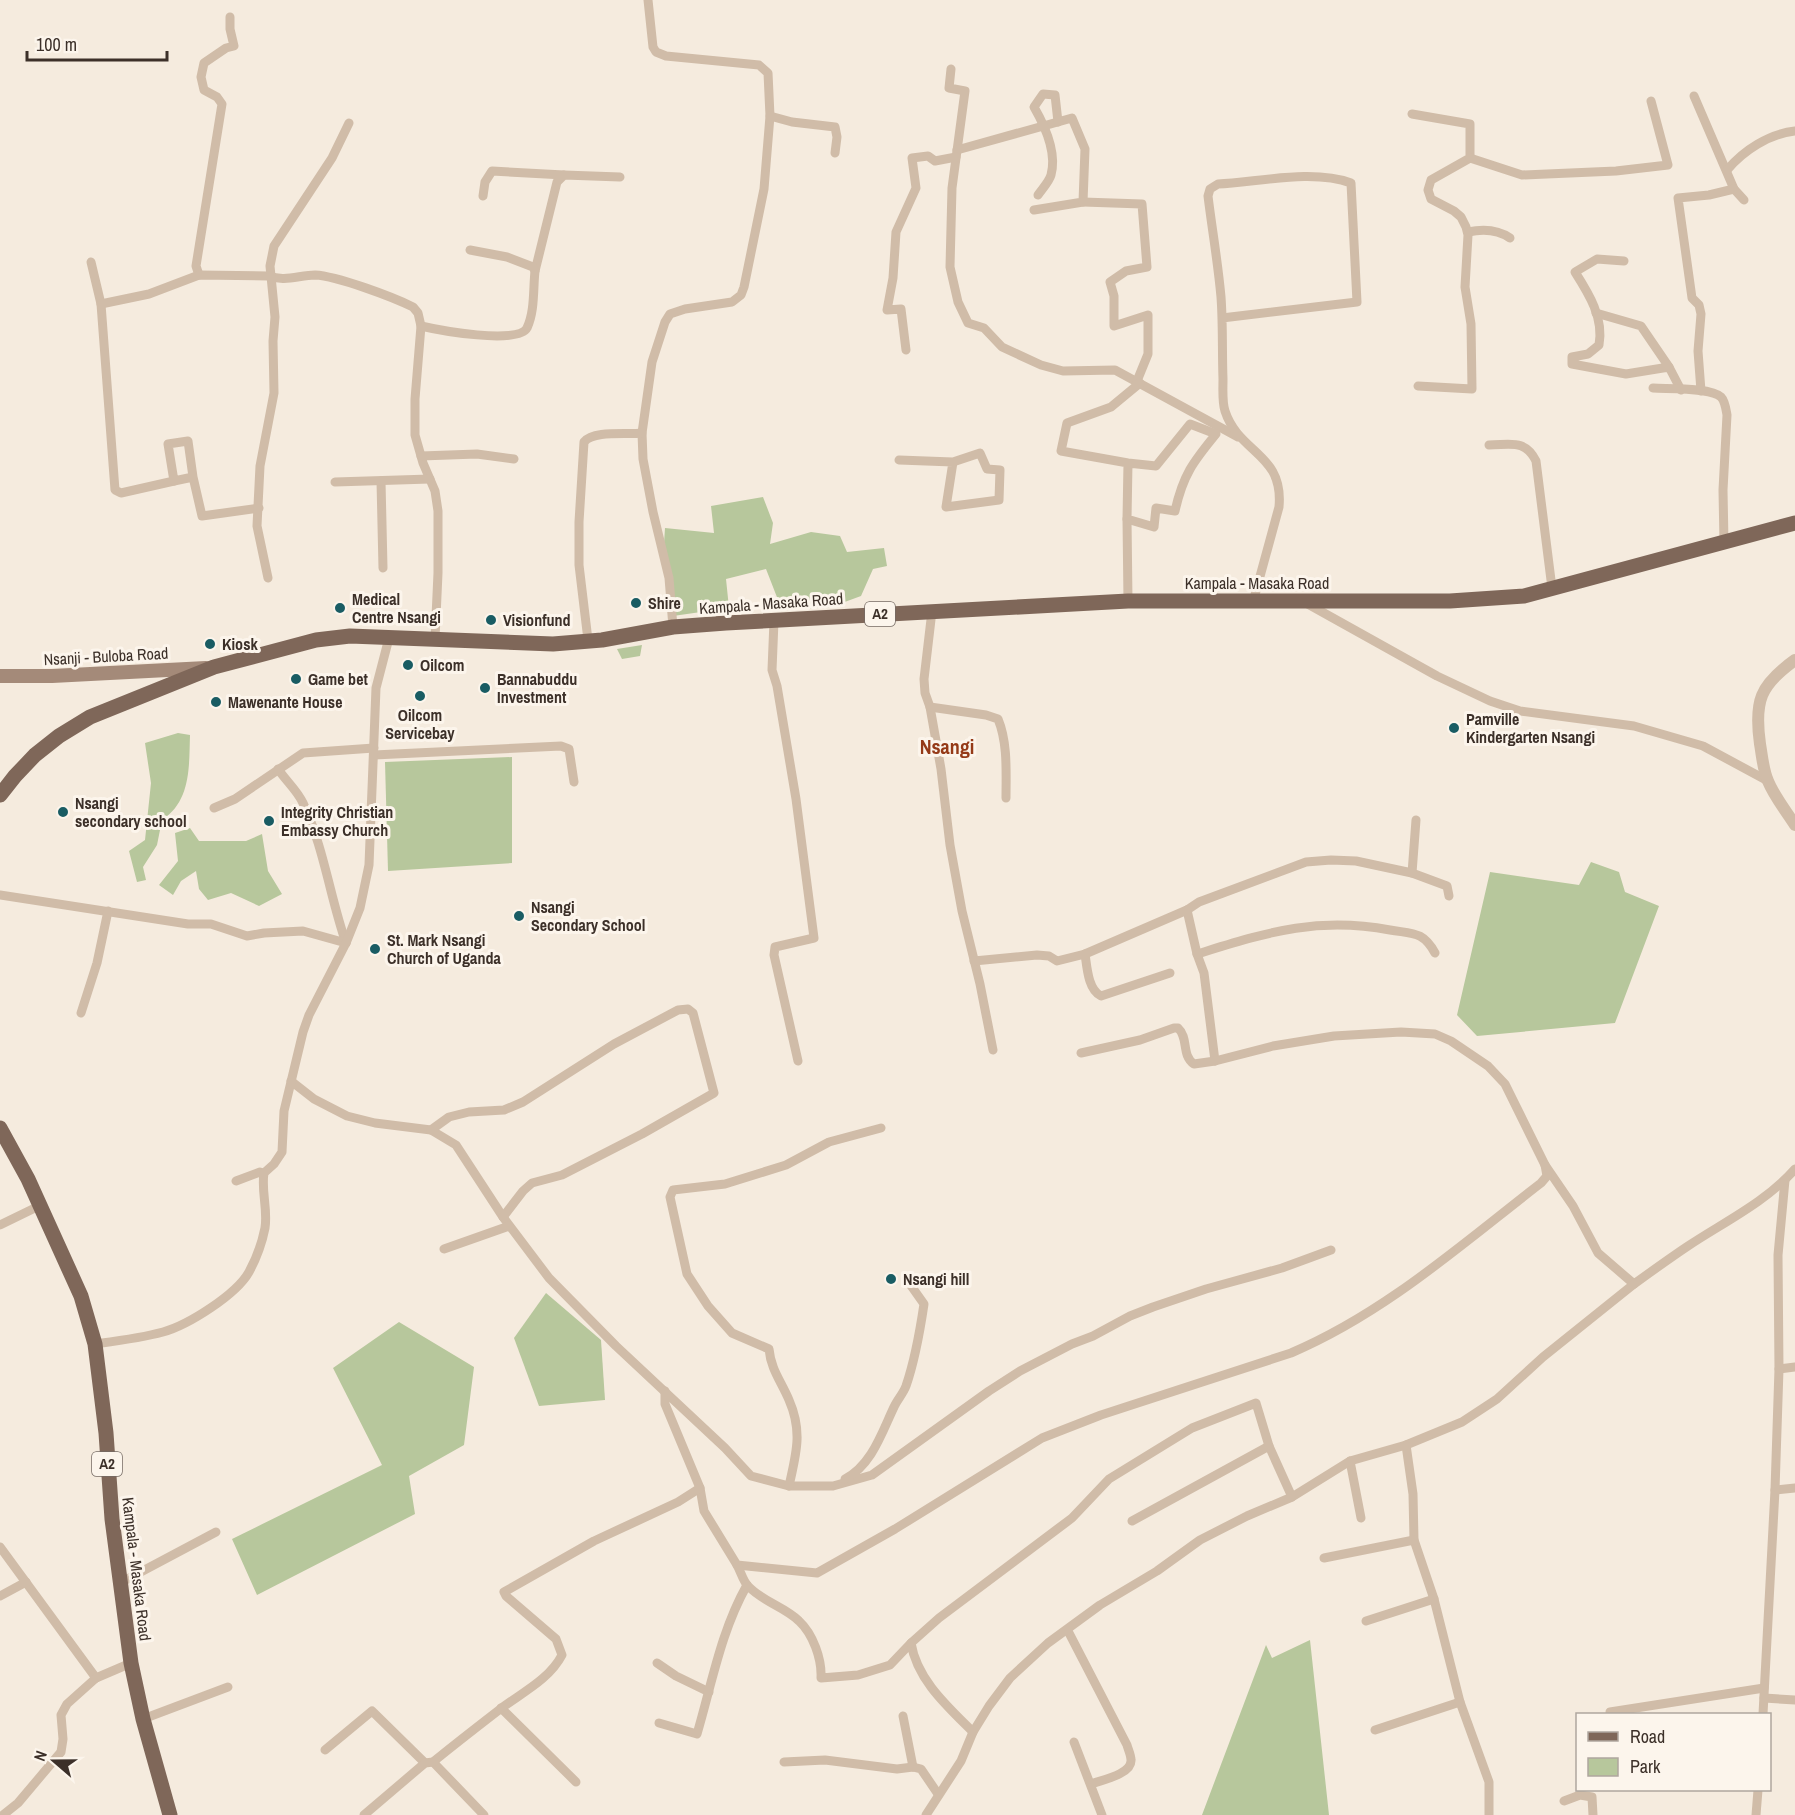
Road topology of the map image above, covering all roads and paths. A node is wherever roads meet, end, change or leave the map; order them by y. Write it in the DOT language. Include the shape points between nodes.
graph roads {
  1 [pos="648,0"];
  2 [pos="230,17"];
  3 [pos="951,69"];
  4 [pos="1694,96"];
  5 [pos="1650,101"];
  6 [pos="1412,114"];
  7 [pos="771,116"];
  8 [pos="1058,122"];
  9 [pos="349,123"];
  10 [pos="1045,126"];
  11 [pos="1795,131"];
  12 [pos="835,153"];
  13 [pos="956,154"];
  14 [pos="1470,158"];
  15 [pos="1727,170"];
  16 [pos="564,175"];
  17 [pos="620,177"];
  18 [pos="1734,189"];
  19 [pos="1038,195"];
  20 [pos="483,196"];
  21 [pos="1744,200"];
  22 [pos="1083,202"];
  23 [pos="1034,210"];
  24 [pos="1468,232"];
  25 [pos="1510,238"];
  26 [pos="470,250"];
  27 [pos="1624,261"];
  28 [pos="91,262"];
  29 [pos="535,271"];
  30 [pos="199,275"];
  31 [pos="269,276"];
  32 [pos="101,304"];
  33 [pos="1596,312"];
  34 [pos="1222,318"];
  35 [pos="421,326"];
  36 [pos="906,350"];
  37 [pos="1669,367"];
  38 [pos="1138,382"];
  39 [pos="1418,386"];
  40 [pos="1653,388"];
  41 [pos="1681,390"];
  42 [pos="1701,391"];
  43 [pos="642,433"];
  44 [pos="1243,439"];
  45 [pos="1489,445"];
  46 [pos="421,456"];
  47 [pos="514,459"];
  48 [pos="899,460"];
  49 [pos="953,462"];
  50 [pos="1128,463"];
  51 [pos="193,477"];
  52 [pos="430,479"];
  53 [pos="174,481"];
  54 [pos="381,481"];
  55 [pos="335,482"];
  56 [pos="259,508"];
  57 [pos="1127,519"];
  58 [pos="1795,523"];
  59 [pos="1724,543"];
  60 [pos="383,568"];
  61 [pos="268,578"];
  62 [pos="1552,588"];
  63 [pos="1128,601"];
  64 [pos="1253,602"];
  65 [pos="1304,602"];
  66 [pos="932,611"];
  67 [pos="774,621"];
  68 [pos="673,627"];
  69 [pos="389,638"];
  70 [pos="435,639"];
  71 [pos="588,640"];
  72 [pos="1795,660"];
  73 [pos="214,668"];
  74 [pos="0,676"];
  75 [pos="930,707"];
  76 [pos="374,752"];
  77 [pos="278,769"];
  78 [pos="1768,781"];
  79 [pos="574,782"];
  80 [pos="0,795"];
  81 [pos="1006,798"];
  82 [pos="214,808"];
  83 [pos="1416,820"];
  84 [pos="1795,825"];
  85 [pos="1412,873"];
  86 [pos="0,895"];
  87 [pos="1449,896"];
  88 [pos="1188,910"];
  89 [pos="108,911"];
  90 [pos="346,943"];
  91 [pos="1435,953"];
  92 [pos="1085,954"];
  93 [pos="1197,954"];
  94 [pos="974,961"];
  95 [pos="1170,973"];
  96 [pos="81,1013"];
  97 [pos="993,1050"];
  98 [pos="1081,1053"];
  99 [pos="798,1061"];
  100 [pos="1215,1061"];
  101 [pos="291,1081"];
  102 [pos="0,1128"];
  103 [pos="881,1128"];
  104 [pos="432,1130"];
  105 [pos="1545,1165"];
  106 [pos="1795,1169"];
  107 [pos="264,1173"];
  108 [pos="1785,1180"];
  109 [pos="236,1181"];
  110 [pos="39,1206"];
  111 [pos="503,1217"];
  112 [pos="0,1225"];
  113 [pos="509,1226"];
  114 [pos="444,1249"];
  115 [pos="1331,1250"];
  116 [pos="908,1280"];
  117 [pos="1634,1284"];
  118 [pos="95,1344"];
  119 [pos="1795,1367"];
  120 [pos="1779,1369"];
  121 [pos="665,1391"];
  122 [pos="1406,1445"];
  123 [pos="1269,1446"];
  124 [pos="1350,1461"];
  125 [pos="789,1486"];
  126 [pos="833,1486"];
  127 [pos="700,1488"];
  128 [pos="1795,1488"];
  129 [pos="1775,1490"];
  130 [pos="1292,1497"];
  131 [pos="1361,1518"];
  132 [pos="1132,1521"];
  133 [pos="216,1532"];
  134 [pos="1414,1540"];
  135 [pos="0,1547"];
  136 [pos="1324,1558"];
  137 [pos="738,1565"];
  138 [pos="26,1582"];
  139 [pos="120,1583"];
  140 [pos="747,1585"];
  141 [pos="0,1596"];
  142 [pos="1434,1599"];
  143 [pos="1366,1622"];
  144 [pos="1068,1631"];
  145 [pos="911,1643"];
  146 [pos="131,1663"];
  147 [pos="657,1663"];
  148 [pos="96,1678"];
  149 [pos="228,1687"];
  150 [pos="709,1692"];
  151 [pos="1764,1693"];
  152 [pos="1795,1700"];
  153 [pos="1460,1702"];
  154 [pos="501,1708"];
  155 [pos="1610,1712"];
  156 [pos="1763,1713"];
  157 [pos="903,1716"];
  158 [pos="143,1719"];
  159 [pos="659,1723"];
  160 [pos="1375,1730"];
  161 [pos="973,1732"];
  162 [pos="1074,1742"];
  163 [pos="325,1750"];
  164 [pos="784,1762"];
  165 [pos="429,1763"];
  166 [pos="914,1767"];
  167 [pos="576,1782"];
  168 [pos="1091,1784"];
  169 [pos="1758,1791"];
  170 [pos="938,1794"];
  171 [pos="1564,1801"];
  172 [pos="3,1815"];
  173 [pos="170,1815"];
  174 [pos="364,1815"];
  175 [pos="484,1815"];
  176 [pos="926,1815"];
  177 [pos="1101,1815"];
  178 [pos="1489,1815"];
  179 [pos="1593,1815"];
  180 [pos="1756,1815"];
  1 -- 7 [label="street" via="656,52 759,65 768,73"];
  2 -- 30 [label="street" via="234,46 204,63 201,77 204,90 222,104 196,266"];
  3 -- 13 [label="street" via="949,88 965,91"];
  4 -- 15 [label="street"];
  5 -- 14 [label="street" via="1668,165 1522,175"];
  6 -- 14 [label="street" via="1470,124"];
  7 -- 12 [label="street" via="835,127"];
  7 -- 43 [label="street" via="764,189 741,295 732,302 670,314 652,362"];
  8 -- 10 [label="street"];
  8 -- 10 [label="street" via="1055,95 1043,94 1034,107"];
  8 -- 22 [label="street" via="1075,116 1085,149"];
  9 -- 31 [label="street" via="332,158 274,246"];
  10 -- 13 [label="street"];
  10 -- 19 [label="street" via="1051,177"];
  11 -- 15 [label="street" via="1748,149"];
  13 -- 36 [label="street" via="935,161 928,156 912,158 916,188 896,232 887,310 901,309"];
  13 -- 38 [label="street" via="950,267 958,302 968,323 984,328 1002,346 1041,365 1063,371 1115,370"];
  14 -- 24 [label="street" via="1431,180 1428,190 1431,199 1461,217"];
  15 -- 18 [label="street"];
  16 -- 17 [label="street"];
  16 -- 20 [label="street" via="492,171"];
  16 -- 29 [label="street" via="557,182"];
  18 -- 21 [label="street"];
  18 -- 42 [label="street" via="1678,198 1692,298 1701,314"];
  22 -- 23 [label="street"];
  22 -- 38 [label="street" via="1142,204 1147,267 1126,271 1110,282 1114,326 1148,315 1148,354"];
  24 -- 25 [label="street" via="1502,232"];
  24 -- 39 [label="street" via="1466,287 1473,389"];
  26 -- 29 [label="street" via="530,264"];
  27 -- 33 [label="street" via="1597,260 1575,272 1592,297"];
  28 -- 32 [label="street"];
  29 -- 35 [label="street" via="527,328 518,335"];
  30 -- 31 [label="street"];
  30 -- 32 [label="street" via="149,294"];
  31 -- 35 [label="street" via="276,279 317,275 351,284 413,307"];
  31 -- 56 [label="street" via="275,317 274,393 260,466"];
  32 -- 53 [label="street" via="115,490 121,494"];
  33 -- 37 [label="street" via="1641,326"];
  33 -- 37 [label="street" via="1601,333 1599,345 1588,354 1572,357 1572,364 1626,374"];
  34 -- 34 [label="street" via="1210,189 1218,184 1289,177 1341,179 1351,183 1357,302"];
  34 -- 44 [label="street" via="1224,408"];
  35 -- 46 [label="street" via="415,435"];
  37 -- 41 [label="street"];
  38 -- 44 [label="street"];
  38 -- 50 [label="street" via="1111,407 1067,423 1061,451"];
  40 -- 41 [label="street"];
  41 -- 42 [label="street"];
  42 -- 59 [label="street" via="1722,397 1728,415"];
  43 -- 68 [label="street" via="643,459 669,578"];
  43 -- 71 [label="street" via="588,437 584,442 579,565"];
  44 -- 64 [label="street" via="1277,477 1280,492"];
  45 -- 62 [label="street" via="1521,445 1530,450 1536,461"];
  46 -- 47 [label="street" via="477,454"];
  46 -- 52 [label="street"];
  48 -- 49 [label="street"];
  49 -- 49 [label="street" via="980,453 987,469 1000,470 999,500 946,507"];
  50 -- 57 [label="street"];
  50 -- 57 [label="street" via="1156,466 1190,424 1216,434 1195,459 1180,486 1175,511 1156,508 1154,527"];
  51 -- 53 [label="street"];
  51 -- 53 [label="street" via="188,441 168,444"];
  51 -- 56 [label="street" via="202,516"];
  52 -- 54 [label="street"];
  52 -- 70 [label="street" via="438,511"];
  54 -- 55 [label="street"];
  54 -- 60 [label="street"];
  56 -- 61 [label="street" via="257,526"];
  57 -- 63 [label="street"];
  58 -- 59 [label="main road, Kampala - Masaka Road / A2"];
  59 -- 62 [label="main road, Kampala - Masaka Road / A2"];
  62 -- 65 [label="main road, Kampala - Masaka Road / A2" via="1524,596 1450,601"];
  63 -- 64 [label="main road, Kampala - Masaka Road / A2"];
  63 -- 66 [label="main road, Kampala - Masaka Road / A2"];
  64 -- 65 [label="main road, Kampala - Masaka Road / A2"];
  65 -- 78 [label="street" via="1490,701 1542,715 1634,726 1703,746"];
  66 -- 67 [label="main road, Kampala - Masaka Road / A2"];
  66 -- 75 [label="street" via="924,680"];
  67 -- 68 [label="main road, Kampala - Masaka Road / A2"];
  67 -- 99 [label="street" via="772,670 796,799 814,938 776,947 774,955"];
  68 -- 71 [label="main road, Kampala - Masaka Road / A2"];
  69 -- 70 [label="main road, Kampala - Masaka Road / A2"];
  69 -- 73 [label="main road, Kampala - Masaka Road / A2" via="350,636 316,640"];
  69 -- 76 [label="street" via="376,688"];
  70 -- 71 [label="main road, Kampala - Masaka Road / A2" via="553,644"];
  72 -- 78 [label="street" via="1769,682 1758,708"];
  73 -- 74 [label="main road, Nsanji - Buloba Road"];
  73 -- 80 [label="main road, Kampala - Masaka Road / A2" via="90,717 35,755"];
  75 -- 81 [label="street" via="998,719 1005,756"];
  75 -- 94 [label="street" via="950,845"];
  76 -- 77 [label="street" via="303,753"];
  76 -- 79 [label="street" via="561,746 569,749"];
  76 -- 90 [label="street" via="369,865 360,908"];
  77 -- 82 [label="street" via="235,799"];
  77 -- 90 [label="street" via="304,805 328,872"];
  78 -- 84 [label="street"];
  83 -- 85 [label="street"];
  85 -- 87 [label="street" via="1447,886"];
  85 -- 88 [label="street" via="1356,861 1306,862 1199,902"];
  86 -- 89 [label="street"];
  88 -- 92 [label="street"];
  88 -- 93 [label="street"];
  89 -- 90 [label="street" via="211,924 247,936 303,931"];
  89 -- 96 [label="street"];
  90 -- 101 [label="street" via="309,1015"];
  91 -- 93 [label="street" via="1427,939 1416,934 1337,923 1272,932"];
  92 -- 94 [label="street" via="1059,961 1037,955"];
  92 -- 95 [label="street" via="1091,985 1095,994 1101,996"];
  93 -- 100 [label="street" via="1204,973"];
  94 -- 97 [label="street"];
  98 -- 100 [label="street" via="1178,1028 1183,1033 1189,1060 1194,1064"];
  100 -- 105 [label="street" via="1334,1036 1435,1034 1467,1051 1505,1084"];
  101 -- 104 [label="street" via="314,1099 347,1116"];
  101 -- 107 [label="street" via="284,1111 282,1152"];
  102 -- 110 [label="main road, Kampala - Masaka Road / A2"];
  103 -- 125 [label="street" via="829,1142 786,1165 725,1184 673,1190 670,1197 687,1274 702,1298 732,1333 770,1348 771,1365 798,1424 798,1447"];
  104 -- 111 [label="street" via="456,1145"];
  104 -- 111 [label="street" via="449,1118 469,1112 504,1110 523,1102 614,1044 678,1010 693,1012 714,1093 562,1175 532,1183"];
  105 -- 117 [label="street" via="1598,1253"];
  105 -- 137 [label="street" via="1547,1176 1541,1183 1441,1262 1316,1342 1042,1438 817,1573"];
  106 -- 108 [label="street"];
  107 -- 109 [label="street"];
  107 -- 118 [label="street" via="264,1229 249,1273 233,1290 195,1319 164,1332"];
  108 -- 117 [label="street"];
  108 -- 120 [label="street" via="1778,1254"];
  110 -- 112 [label="street"];
  110 -- 118 [label="main road, Kampala - Masaka Road / A2" via="81,1296"];
  111 -- 113 [label="street"];
  113 -- 114 [label="street"];
  113 -- 121 [label="street" via="549,1278"];
  115 -- 126 [label="street" via="1130,1316 1004,1381 872,1475"];
  116 -- 126 [label="street" via="924,1304 905,1389 866,1460 852,1476"];
  117 -- 122 [label="street" via="1497,1399 1462,1422"];
  118 -- 139 [label="main road, Kampala - Masaka Road / A2"];
  119 -- 120 [label="street"];
  120 -- 129 [label="street"];
  121 -- 125 [label="street" via="751,1476"];
  121 -- 127 [label="street" via="665,1404"];
  122 -- 124 [label="street"];
  122 -- 134 [label="street"];
  123 -- 130 [label="street"];
  123 -- 132 [label="street"];
  123 -- 145 [label="street" via="1256,1402 1192,1428 1109,1479 1072,1518"];
  124 -- 130 [label="street"];
  124 -- 131 [label="street"];
  125 -- 126 [label="street"];
  127 -- 137 [label="street" via="704,1510"];
  127 -- 154 [label="street" via="504,1592 556,1639 562,1655 557,1665"];
  128 -- 129 [label="street"];
  129 -- 151 [label="street"];
  130 -- 144 [label="street" via="1200,1540 1100,1605"];
  133 -- 139 [label="street"];
  134 -- 136 [label="street"];
  134 -- 142 [label="street"];
  135 -- 138 [label="street"];
  137 -- 140 [label="street"];
  138 -- 141 [label="street"];
  138 -- 148 [label="street"];
  139 -- 146 [label="main road, Kampala - Masaka Road / A2"];
  140 -- 145 [label="street" via="799,1621 820,1660 821,1678 883,1668"];
  140 -- 150 [label="street" via="721,1644"];
  142 -- 143 [label="street"];
  142 -- 153 [label="street"];
  144 -- 161 [label="street" via="1048,1643 1010,1678"];
  144 -- 168 [label="street" via="1127,1745 1131,1761 1129,1768"];
  145 -- 161 [label="street" via="933,1691"];
  146 -- 148 [label="street"];
  146 -- 158 [label="main road, Kampala - Masaka Road / A2"];
  147 -- 150 [label="street"];
  148 -- 172 [label="street" via="67,1704 61,1715 61,1752"];
  149 -- 158 [label="street"];
  150 -- 159 [label="street" via="697,1734"];
  151 -- 152 [label="street"];
  151 -- 155 [label="street"];
  151 -- 156 [label="street"];
  153 -- 160 [label="street"];
  153 -- 178 [label="street" via="1489,1782"];
  154 -- 165 [label="street"];
  154 -- 167 [label="street"];
  157 -- 166 [label="street"];
  158 -- 173 [label="main road, Kampala - Masaka Road / A2"];
  161 -- 170 [label="street" via="961,1761"];
  162 -- 168 [label="street"];
  163 -- 165 [label="street" via="372,1711"];
  164 -- 166 [label="street" via="825,1760"];
  165 -- 174 [label="street"];
  165 -- 175 [label="street"];
  166 -- 170 [label="street" via="921,1770"];
  168 -- 177 [label="street"];
  169 -- 180 [label="street"];
  170 -- 176 [label="street"];
  171 -- 179 [label="street" via="1580,1795 1592,1797"];
}
